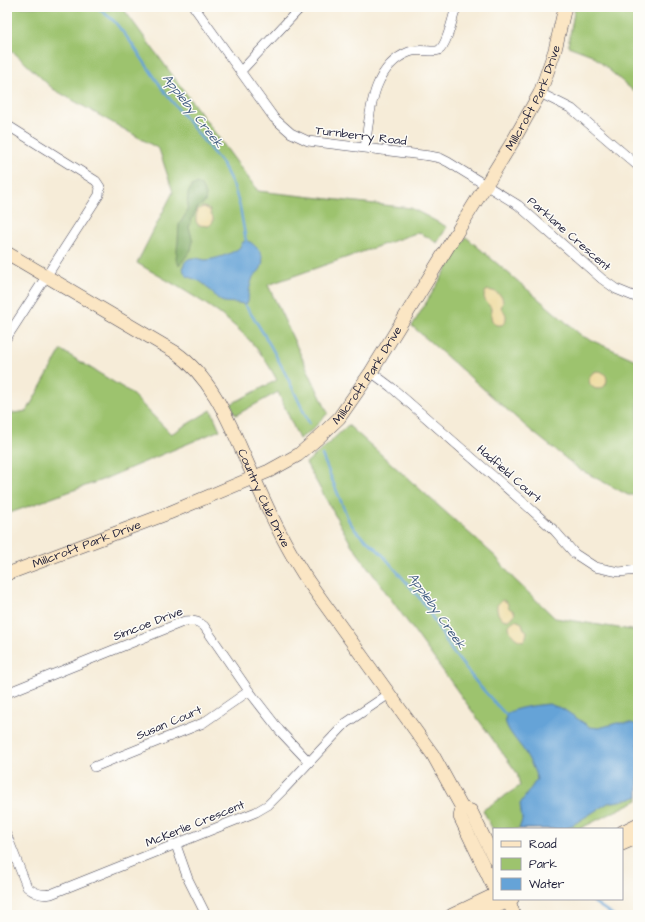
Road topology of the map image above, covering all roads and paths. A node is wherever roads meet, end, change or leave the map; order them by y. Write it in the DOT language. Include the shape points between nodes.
graph roads {
  1 [pos="194,7"];
  2 [pos="301,7"];
  3 [pos="456,7"];
  4 [pos="565,7"];
  5 [pos="241,72"];
  6 [pos="540,93"];
  7 [pos="7,125"];
  8 [pos="365,148"];
  9 [pos="638,166"];
  10 [pos="485,186"];
  11 [pos="7,253"];
  12 [pos="46,277"];
  13 [pos="638,298"];
  14 [pos="7,337"];
  15 [pos="371,372"];
  16 [pos="254,478"];
  17 [pos="638,570"];
  18 [pos="7,574"];
  19 [pos="249,691"];
  20 [pos="7,693"];
  21 [pos="389,694"];
  22 [pos="309,762"];
  23 [pos="94,766"];
  24 [pos="638,824"];
  25 [pos="623,832"];
  26 [pos="7,836"];
  27 [pos="477,837"];
  28 [pos="638,837"];
  29 [pos="623,844"];
  30 [pos="176,845"];
  31 [pos="493,857"];
  32 [pos="493,885"];
  33 [pos="493,895"];
  34 [pos="508,900"];
  35 [pos="206,915"];
  36 [pos="452,915"];
  37 [pos="480,915"];
  38 [pos="514,915"];
  1 -- 5 [label="street, Turnberry Road"];
  2 -- 5 [label="street"];
  3 -- 8 [label="street" via="445,41 439,50 409,52 387,68 373,97"];
  4 -- 6 [label="street, Millcroft Park Drive" via="555,50"];
  5 -- 8 [label="street, Turnberry Road" via="274,118 290,133 308,141"];
  6 -- 9 [label="street" via="576,113"];
  6 -- 10 [label="street, Millcroft Park Drive" via="514,141"];
  7 -- 12 [label="street" via="96,181 100,187 99,195"];
  8 -- 10 [label="street, Turnberry Road" via="440,158"];
  10 -- 13 [label="street, Parklane Crescent" via="518,205 602,280"];
  10 -- 15 [label="street, Millcroft Park Drive"];
  11 -- 12 [label="street, Country Club Drive"];
  12 -- 14 [label="street"];
  12 -- 16 [label="street, Country Club Drive" via="175,352 193,366 220,404"];
  15 -- 16 [label="street, Millcroft Park Drive" via="345,411 318,439 291,459"];
  15 -- 17 [label="street, Hadfield Court" via="525,504 555,531 575,554 595,566 619,572"];
  16 -- 18 [label="street, Millcroft Park Drive"];
  16 -- 21 [label="street, Country Club Drive" via="300,569"];
  19 -- 20 [label="street, Simcoe Drive" via="208,631 199,622 192,620"];
  19 -- 22 [label="street, Simcoe Drive" via="280,731"];
  19 -- 23 [label="street, Susan Court" via="203,723"];
  21 -- 22 [label="street, McKerlie Crescent" via="346,723"];
  21 -- 27 [label="street, Country Club Drive" via="434,755 462,808 460,816"];
  22 -- 30 [label="street, McKerlie Crescent" via="284,789 256,812"];
  24 -- 25 [label="street"];
  26 -- 30 [label="street, McKerlie Crescent" via="25,884 31,890 44,895"];
  27 -- 31 [label="street, Country Club Drive"];
  27 -- 32 [label="street, Country Club Drive"];
  28 -- 29 [label="street"];
  30 -- 35 [label="street" via="188,879"];
  33 -- 36 [label="street"];
  34 -- 37 [label="street"];
  34 -- 38 [label="street"];
}
